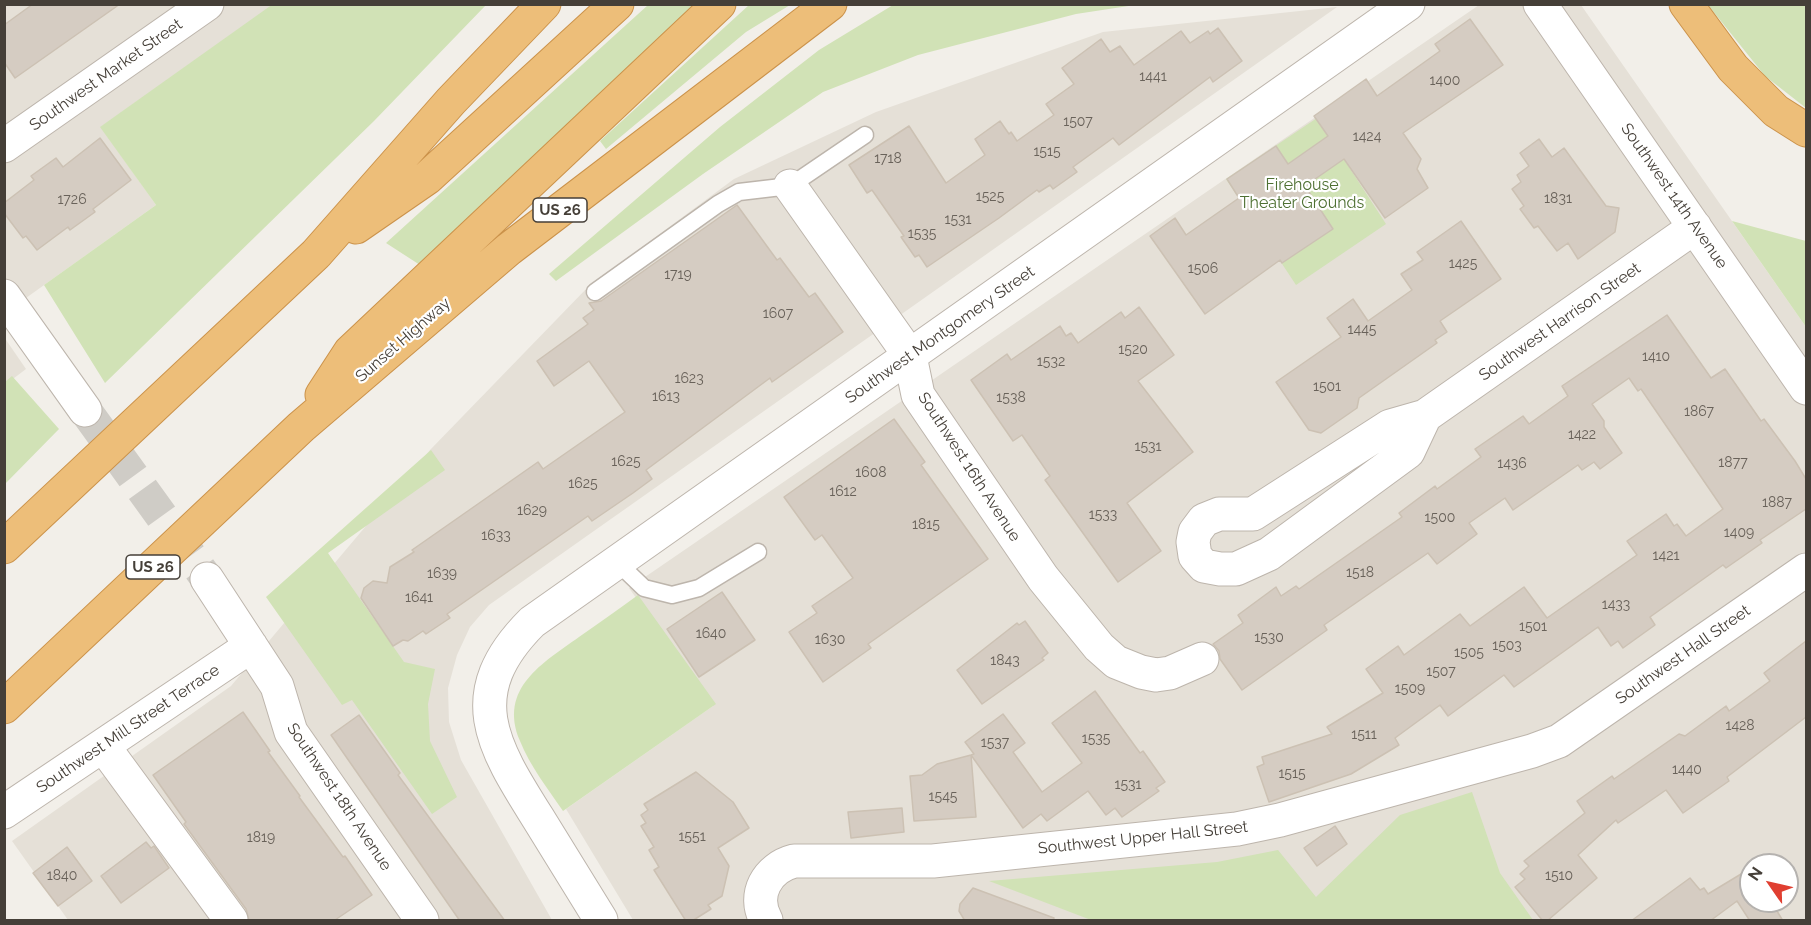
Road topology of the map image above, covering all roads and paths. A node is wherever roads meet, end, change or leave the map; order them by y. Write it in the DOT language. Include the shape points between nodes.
graph roads {
  1 [pos="207,4"];
  2 [pos="544,4"];
  3 [pos="617,4"];
  4 [pos="719,4"];
  5 [pos="1408,4"];
  6 [pos="1540,4"];
  7 [pos="1686,4"];
  8 [pos="830,5"];
  9 [pos="1806,130"];
  10 [pos="865,135"];
  11 [pos="4,146"];
  12 [pos="790,186"];
  13 [pos="1695,227"];
  14 [pos="316,254"];
  15 [pos="595,292"];
  16 [pos="4,296"];
  17 [pos="910,357"];
  18 [pos="1806,388"];
  19 [pos="85,410"];
  20 [pos="1425,416"];
  21 [pos="301,427"];
  22 [pos="4,547"];
  23 [pos="758,552"];
  24 [pos="617,562"];
  25 [pos="1806,570"];
  26 [pos="207,579"];
  27 [pos="251,646"];
  28 [pos="1202,659"];
  29 [pos="4,707"];
  30 [pos="1559,741"];
  31 [pos="104,747"];
  32 [pos="4,812"];
  33 [pos="231,921"];
  34 [pos="422,921"];
  35 [pos="601,921"];
  36 [pos="766,921"];
  1 -- 11 [label="street, Southwest Market Street"];
  2 -- 14 [label="highway" via="451,101"];
  3 -- 14 [label="highway" via="427,178"];
  4 -- 21 [label="highway" via="350,352"];
  5 -- 17 [label="street, Southwest Montgomery Street"];
  6 -- 13 [label="street, Southwest 14th Avenue"];
  7 -- 9 [label="highway" via="1733,68 1776,111"];
  8 -- 21 [label="highway, Sunset Highway / US 26" via="508,249"];
  10 -- 12 [label="lane"];
  12 -- 15 [label="lane" via="739,192"];
  12 -- 17 [label="street, Southwest 16th Avenue"];
  13 -- 18 [label="street, Southwest 14th Avenue"];
  13 -- 20 [label="street, Southwest Harrison Street"];
  14 -- 22 [label="highway"];
  16 -- 19 [label="street"];
  17 -- 24 [label="street, Southwest Montgomery Street"];
  17 -- 28 [label="street, Southwest 16th Avenue" via="918,395 1043,578 1106,655 1130,668 1156,675"];
  20 -- 20 [label="street, Southwest Harrison Street" via="1390,426 1253,514 1219,514 1204,520 1195,532 1196,556 1204,566 1236,569 1269,554 1408,452"];
  21 -- 29 [label="highway, Sunset Highway / US 26"];
  23 -- 24 [label="lane" via="699,588 672,595 644,588"];
  24 -- 35 [label="street, Southwest Montgomery Street" via="532,622 516,638 492,682 489,718 510,774"];
  25 -- 30 [label="street, Southwest Hall Street"];
  26 -- 27 [label="street, Southwest 18th Avenue"];
  27 -- 31 [label="street, Southwest Mill Street Terrace"];
  27 -- 34 [label="street, Southwest 18th Avenue" via="277,686 291,732"];
  30 -- 36 [label="street, Southwest Upper Hall Street" via="1237,829 933,861 794,861 781,864 766,882 761,898"];
  31 -- 32 [label="street, Southwest Mill Street Terrace"];
  31 -- 33 [label="street"];
}
